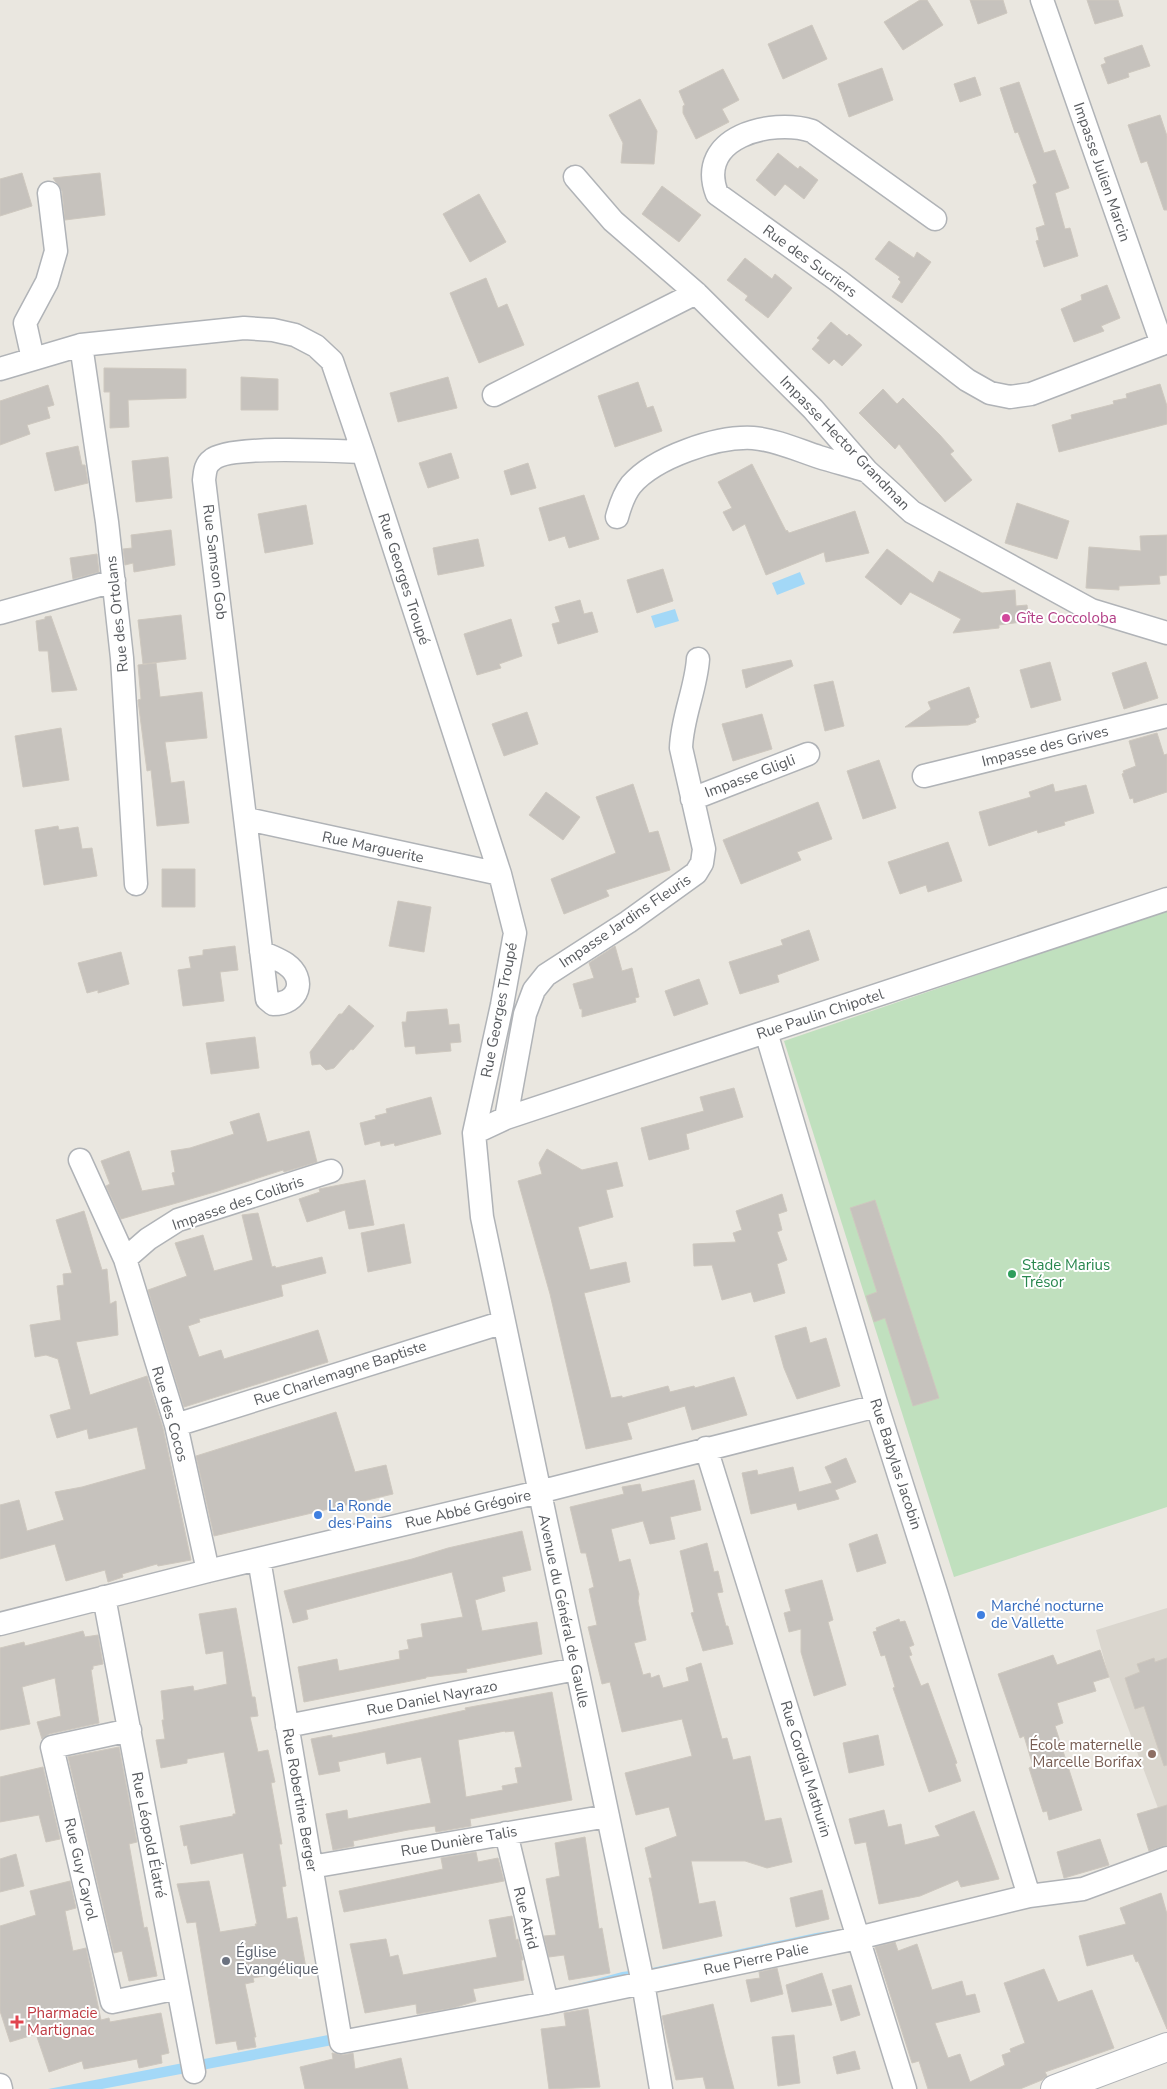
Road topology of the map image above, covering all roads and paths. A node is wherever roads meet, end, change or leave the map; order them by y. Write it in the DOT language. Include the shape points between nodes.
graph roads {
  1 [pos="1042,0"];
  2 [pos="575,177"];
  3 [pos="49,193"];
  4 [pos="935,218"];
  5 [pos="696,293"];
  6 [pos="1164,343"];
  7 [pos="81,345"];
  8 [pos="33,359"];
  9 [pos="0,369"];
  10 [pos="494,395"];
  11 [pos="363,452"];
  12 [pos="867,471"];
  13 [pos="617,517"];
  14 [pos="114,581"];
  15 [pos="0,613"];
  16 [pos="1167,633"];
  17 [pos="698,659"];
  18 [pos="1167,716"];
  19 [pos="808,754"];
  20 [pos="924,776"];
  21 [pos="692,799"];
  22 [pos="247,819"];
  23 [pos="500,874"];
  24 [pos="136,884"];
  25 [pos="1167,899"];
  26 [pos="261,951"];
  27 [pos="766,1032"];
  28 [pos="506,1118"];
  29 [pos="474,1133"];
  30 [pos="80,1160"];
  31 [pos="331,1171"];
  32 [pos="124,1259"];
  33 [pos="504,1322"];
  34 [pos="877,1406"];
  35 [pos="176,1425"];
  36 [pos="706,1448"];
  37 [pos="539,1492"];
  38 [pos="259,1559"];
  39 [pos="208,1572"];
  40 [pos="104,1597"];
  41 [pos="0,1624"];
  42 [pos="576,1670"];
  43 [pos="287,1726"];
  44 [pos="130,1730"];
  45 [pos="608,1816"];
  46 [pos="506,1833"];
  47 [pos="1167,1858"];
  48 [pos="311,1868"];
  49 [pos="1029,1896"];
  50 [pos="858,1938"];
  51 [pos="643,1983"];
  52 [pos="178,1988"];
  53 [pos="547,2002"];
  54 [pos="341,2042"];
  55 [pos="1167,2046"];
  56 [pos="194,2072"];
  57 [pos="0,2085"];
  58 [pos="1,2089"];
  59 [pos="661,2089"];
  60 [pos="906,2089"];
  61 [pos="1054,2089"];
  1 -- 6 [label="street, Impasse Julien Marcin"];
  2 -- 5 [label="street, Impasse Hector Grandman" via="612,221"];
  3 -- 8 [label="street" via="56,251 47,282 24,323"];
  4 -- 6 [label="street, Rue des Sucriers" via="812,131 798,126 753,132 729,142 717,156 712,172 717,194 840,282 967,380 990,393 1010,397 1031,394"];
  5 -- 10 [label="street"];
  5 -- 12 [label="street, Impasse Hector Grandman" via="813,409"];
  7 -- 8 [label="street, Rue Georges Troupé"];
  7 -- 11 [label="street, Rue Georges Troupé" via="244,328 295,335 316,346 332,361"];
  7 -- 14 [label="street, Rue des Ortolans"];
  8 -- 9 [label="street, Rue Georges Troupé"];
  11 -- 22 [label="street, Rue Samson Gob" via="273,450 222,454 205,468"];
  11 -- 23 [label="street, Rue Georges Troupé"];
  12 -- 13 [label="street" via="753,438 717,442 687,450 644,473 631,486"];
  12 -- 16 [label="street, Impasse Hector Grandman" via="912,512 1090,610"];
  14 -- 15 [label="street"];
  14 -- 24 [label="street, Rue des Ortolans"];
  17 -- 21 [label="street, Impasse Jardins Fleuris" via="681,748"];
  18 -- 20 [label="street, Impasse des Grives"];
  19 -- 21 [label="street, Impasse Gligli"];
  21 -- 28 [label="street, Impasse Jardins Fleuris" via="704,849 702,863 696,873 628,922 546,975 534,990 525,1014"];
  22 -- 23 [label="street, Rue Marguerite"];
  22 -- 26 [label="street"];
  23 -- 29 [label="street, Rue Georges Troupé" via="513,926 514,945"];
  25 -- 27 [label="street, Rue Paulin Chipotel"];
  27 -- 28 [label="street, Rue Paulin Chipotel"];
  27 -- 34 [label="street, Rue Babylas Jacobin"];
  28 -- 29 [label="street, Rue Paulin Chipotel"];
  29 -- 33 [label="street, Avenue du Général de Gaulle" via="482,1217"];
  30 -- 32 [label="street, Rue des Cocos"];
  31 -- 32 [label="street, Impasse des Colibris" via="178,1220"];
  32 -- 35 [label="street, Rue des Cocos"];
  33 -- 35 [label="street, Rue Charlemagne Baptiste"];
  33 -- 37 [label="street, Avenue du Général de Gaulle"];
  34 -- 36 [label="street, Rue Abbé Grégoire"];
  34 -- 49 [label="street, Rue Babylas Jacobin"];
  35 -- 39 [label="street, Rue des Cocos"];
  36 -- 37 [label="street, Rue Abbé Grégoire"];
  36 -- 50 [label="street, Rue Cordial Mathurin"];
  37 -- 38 [label="street, Rue Abbé Grégoire"];
  37 -- 42 [label="street, Avenue du Général de Gaulle"];
  38 -- 39 [label="street, Rue Abbé Grégoire"];
  38 -- 43 [label="street, Rue Robertine Berger"];
  39 -- 40 [label="street, Rue Abbé Grégoire"];
  40 -- 41 [label="street, Rue Abbé Grégoire"];
  40 -- 44 [label="street, Rue Léopold Élatré"];
  42 -- 43 [label="street, Rue Daniel Nayrazo"];
  42 -- 45 [label="street, Avenue du Général de Gaulle"];
  43 -- 48 [label="street, Rue Robertine Berger"];
  44 -- 52 [label="street, Rue Léopold Élatré"];
  44 -- 52 [label="street, Rue Guy Cayrol" via="52,1747 112,2002"];
  45 -- 46 [label="street, Rue Dunière Talis"];
  45 -- 51 [label="street, Avenue du Général de Gaulle"];
  46 -- 48 [label="street, Rue Dunière Talis"];
  46 -- 53 [label="street, Rue Atrid"];
  47 -- 49 [label="street, Rue Pierre Palie" via="1083,1889"];
  48 -- 54 [label="street, Rue Robertine Berger"];
  49 -- 50 [label="street, Rue Pierre Palie"];
  50 -- 51 [label="street, Rue Pierre Palie"];
  50 -- 60 [label="street, Rue Cordial Mathurin"];
  51 -- 53 [label="street, Rue Pierre Palie"];
  51 -- 59 [label="street, Avenue du Général de Gaulle"];
  52 -- 56 [label="street, Rue Léopold Élatré"];
  53 -- 54 [label="street, Rue Pierre Palie"];
  55 -- 61 [label="street"];
  57 -- 58 [label="street"];
}
